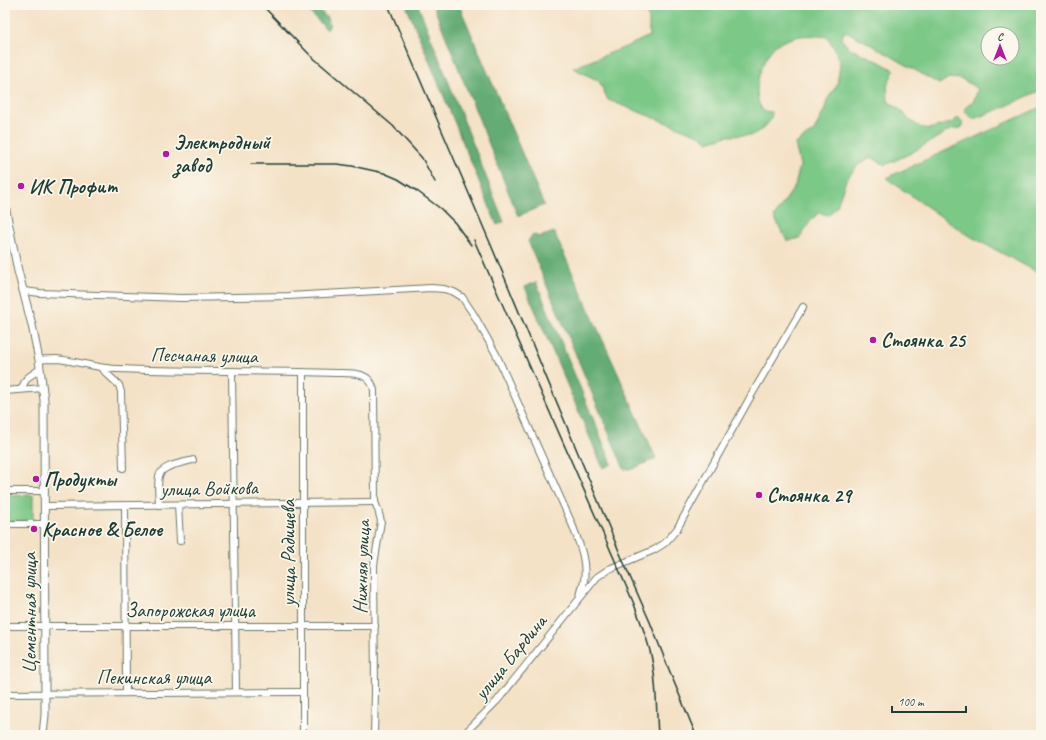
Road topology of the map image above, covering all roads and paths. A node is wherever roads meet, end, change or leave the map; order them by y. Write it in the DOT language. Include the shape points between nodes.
graph roads {
  1 [pos="5,206"];
  2 [pos="24,291"];
  3 [pos="803,307"];
  4 [pos="39,360"];
  5 [pos="40,369"];
  6 [pos="103,369"];
  7 [pos="232,371"];
  8 [pos="304,372"];
  9 [pos="368,378"];
  10 [pos="43,388"];
  11 [pos="21,389"];
  12 [pos="5,391"];
  13 [pos="193,460"];
  14 [pos="123,468"];
  15 [pos="5,491"];
  16 [pos="44,491"];
  17 [pos="375,502"];
  18 [pos="304,503"];
  19 [pos="234,504"];
  20 [pos="159,505"];
  21 [pos="178,505"];
  22 [pos="45,506"];
  23 [pos="126,506"];
  24 [pos="5,524"];
  25 [pos="45,524"];
  26 [pos="180,541"];
  27 [pos="580,596"];
  28 [pos="5,626"];
  29 [pos="45,626"];
  30 [pos="126,626"];
  31 [pos="235,626"];
  32 [pos="303,626"];
  33 [pos="375,626"];
  34 [pos="236,692"];
  35 [pos="303,692"];
  36 [pos="126,693"];
  37 [pos="5,694"];
  38 [pos="45,694"];
  39 [pos="43,735"];
  40 [pos="303,735"];
  41 [pos="374,735"];
  42 [pos="463,735"];
  1 -- 2 [label="main road, Цементная улица"];
  2 -- 4 [label="main road, Цементная улица"];
  2 -- 27 [label="street" via="182,298 288,296 432,288 454,292 462,297 496,354 572,524 585,563"];
  3 -- 27 [label="street, улица Бардина" via="676,529 665,543 654,550 608,569"];
  4 -- 5 [label="main road, Цементная улица"];
  4 -- 6 [label="street, Песчаная улица" via="61,360"];
  5 -- 10 [label="main road, Цементная улица"];
  5 -- 11 [label="street" via="27,378"];
  6 -- 7 [label="street, Песчаная улица"];
  6 -- 14 [label="street" via="119,385 121,392"];
  7 -- 8 [label="street, Песчаная улица"];
  7 -- 19 [label="street"];
  8 -- 9 [label="street, Песчаная улица" via="355,373"];
  8 -- 18 [label="street, улица Радищева"];
  9 -- 17 [label="street, Нижняя улица" via="374,390"];
  10 -- 11 [label="street"];
  10 -- 16 [label="main road, Цементная улица"];
  11 -- 12 [label="street"];
  13 -- 20 [label="street" via="166,467 161,471"];
  15 -- 16 [label="street"];
  16 -- 22 [label="main road, Цементная улица"];
  17 -- 18 [label="street, улица Войкова"];
  17 -- 33 [label="street, Нижняя улица" via="381,521 374,565"];
  18 -- 19 [label="street, улица Войкова"];
  18 -- 32 [label="street, улица Радищева"];
  19 -- 21 [label="street, улица Войкова"];
  19 -- 31 [label="street"];
  20 -- 21 [label="street, улица Войкова"];
  20 -- 23 [label="street, улица Войкова"];
  21 -- 26 [label="street"];
  22 -- 23 [label="street, улица Войкова"];
  22 -- 25 [label="main road, Цементная улица"];
  23 -- 30 [label="street"];
  24 -- 25 [label="street"];
  25 -- 29 [label="main road, Цементная улица"];
  27 -- 42 [label="street, улица Бардина" via="497,701"];
  28 -- 29 [label="street, Запорожская улица"];
  29 -- 30 [label="street, Запорожская улица"];
  29 -- 38 [label="main road, Цементная улица"];
  30 -- 31 [label="street, Запорожская улица"];
  30 -- 36 [label="street"];
  31 -- 32 [label="street, Запорожская улица"];
  31 -- 34 [label="street"];
  32 -- 33 [label="street, Запорожская улица"];
  32 -- 35 [label="street, улица Радищева"];
  33 -- 41 [label="street, Нижняя улица"];
  34 -- 35 [label="street, Пекинская улица"];
  34 -- 36 [label="street, Пекинская улица"];
  35 -- 40 [label="street, улица Радищева"];
  36 -- 38 [label="street, Пекинская улица"];
  37 -- 38 [label="street, Пекинская улица"];
  38 -- 39 [label="main road, Цементная улица"];
}
